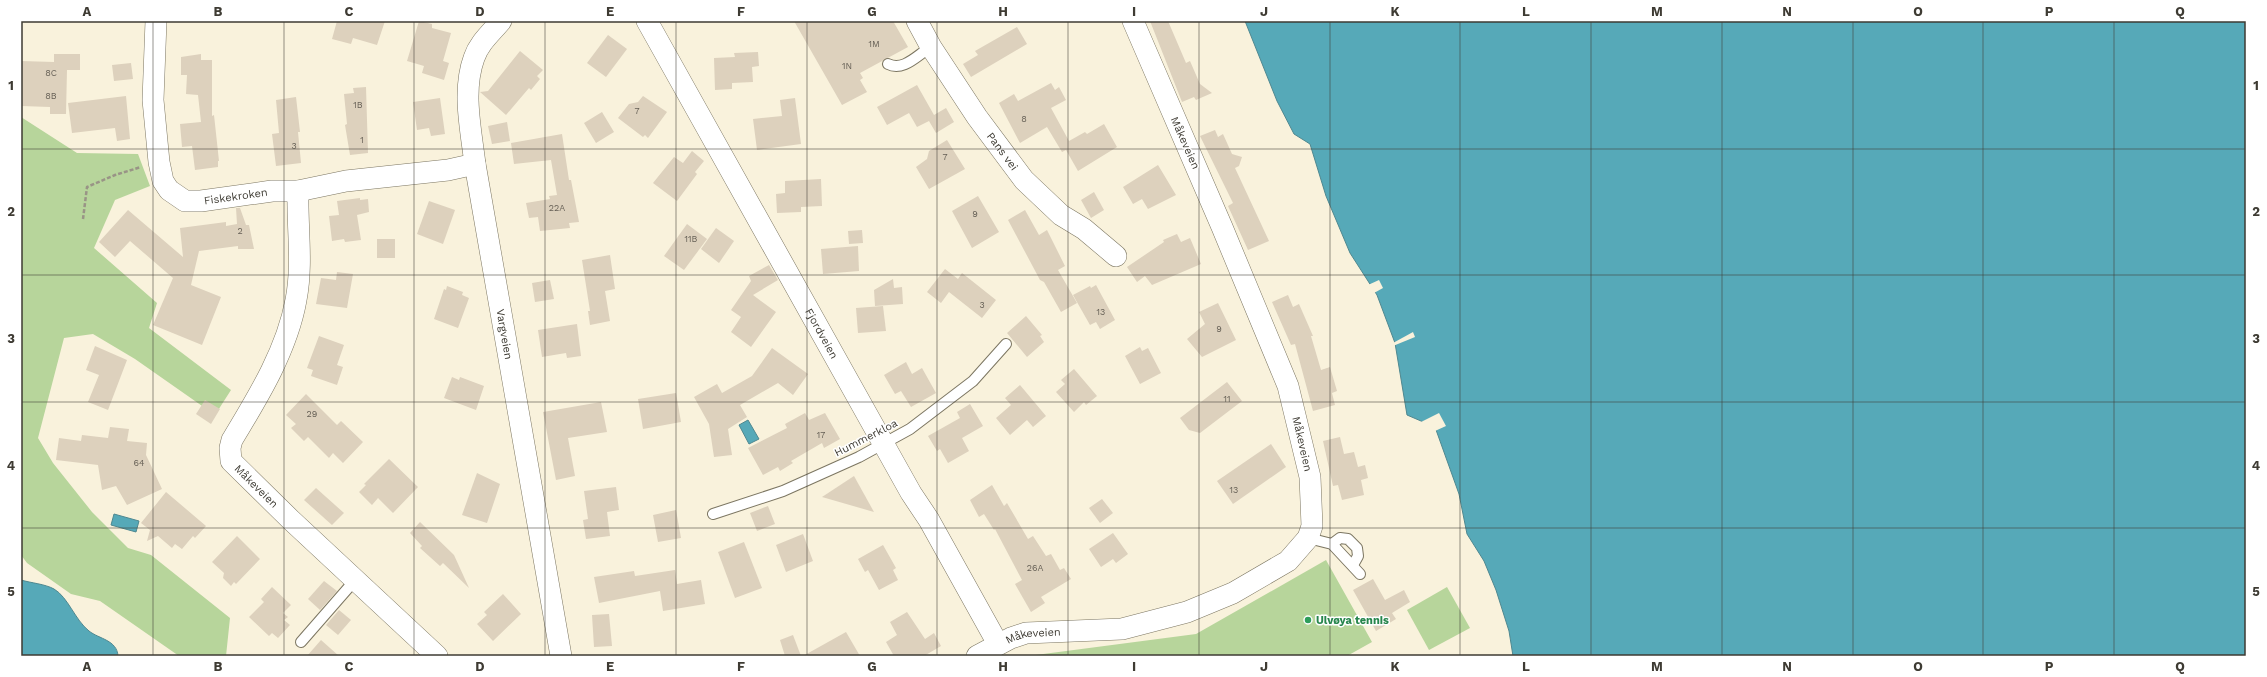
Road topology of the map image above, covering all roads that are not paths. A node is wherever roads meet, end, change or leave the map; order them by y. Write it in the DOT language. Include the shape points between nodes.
graph roads {
  1 [pos="156,21"];
  2 [pos="647,21"];
  3 [pos="917,21"];
  4 [pos="1133,21"];
  5 [pos="498,22"];
  6 [pos="931,47"];
  7 [pos="888,64"];
  8 [pos="475,164"];
  9 [pos="298,191"];
  10 [pos="1116,256"];
  11 [pos="1006,344"];
  12 [pos="884,442"];
  13 [pos="713,514"];
  14 [pos="1308,538"];
  15 [pos="1332,544"];
  16 [pos="1353,565"];
  17 [pos="1360,574"];
  18 [pos="356,579"];
  19 [pos="301,642"];
  20 [pos="1002,650"];
  21 [pos="437,656"];
  22 [pos="561,656"];
  23 [pos="977,656"];
  1 -- 9 [label="street, Fiskekroken" via="153,100 159,162 163,181 169,190 185,200 201,201 272,191"];
  2 -- 12 [label="street, Fjordveien"];
  3 -- 6 [label="street, Pans vei"];
  4 -- 14 [label="street, Måkeveien" via="1288,386 1310,477 1312,526"];
  5 -- 8 [label="street, Vargveien" via="485,37 474,57 469,77 468,96"];
  6 -- 7 [label="lane" via="902,66"];
  6 -- 10 [label="street, Pans vei" via="977,117 1024,180 1061,215 1084,229"];
  8 -- 9 [label="street, Fiskekroken" via="448,170 346,181"];
  8 -- 22 [label="street, Vargveien"];
  9 -- 18 [label="street, Måkeveien" via="299,254 296,301 264,387 232,440 231,460 291,520"];
  11 -- 12 [label="lane, Hummerkloa" via="973,381 910,429"];
  12 -- 13 [label="lane, Hummerkloa" via="859,457 783,491"];
  12 -- 20 [label="street, Fjordveien"];
  14 -- 15 [label="lane"];
  14 -- 20 [label="street, Måkeveien" via="1288,561 1232,593 1187,612 1122,629 1026,633"];
  15 -- 16 [label="lane"];
  15 -- 16 [label="lane" via="1340,538 1348,539 1357,548 1358,556"];
  16 -- 17 [label="lane"];
  18 -- 19 [label="lane"];
  18 -- 21 [label="street, Måkeveien"];
  20 -- 23 [label="street, Måkeveien"];
}
